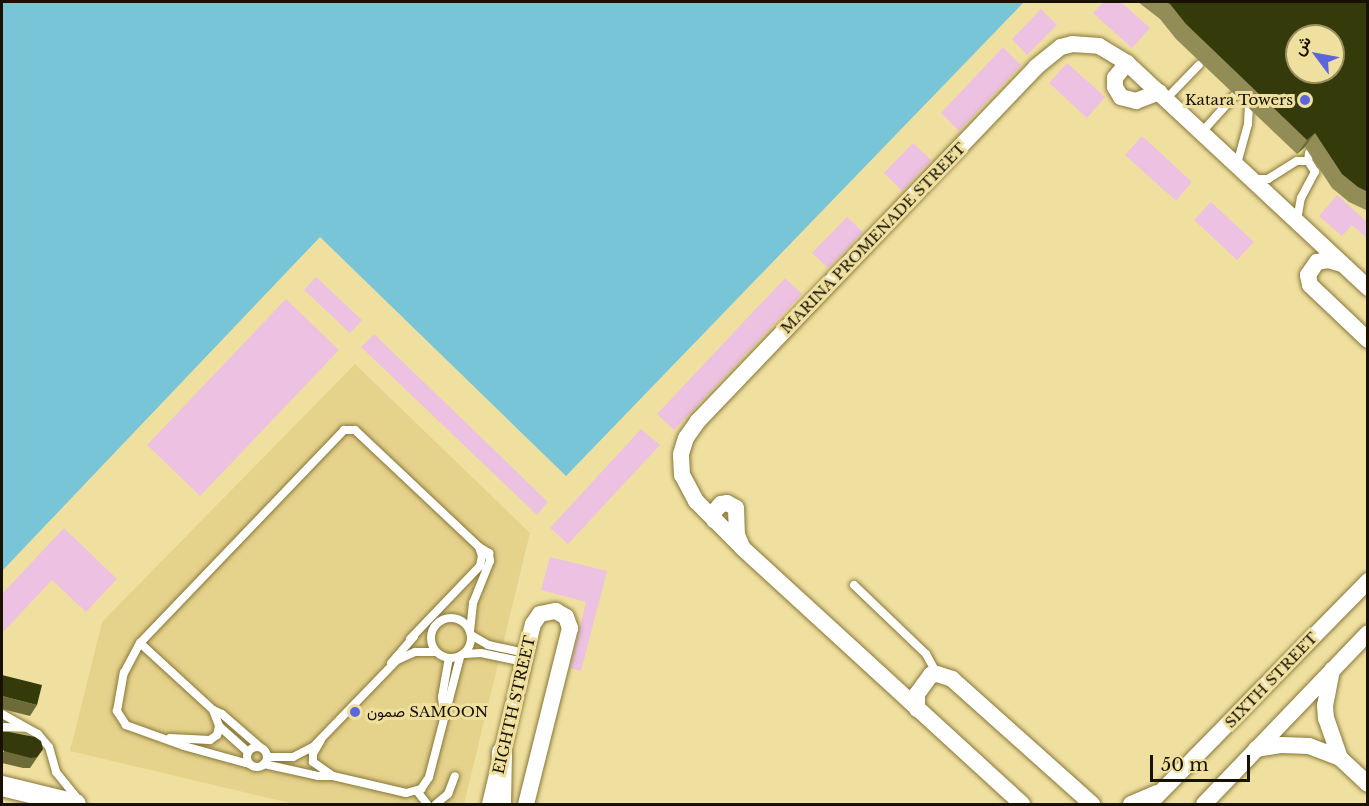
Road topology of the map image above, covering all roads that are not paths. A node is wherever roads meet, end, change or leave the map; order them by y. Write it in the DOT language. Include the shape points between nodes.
graph roads {
  1 [pos="1127,63"];
  2 [pos="1199,64"];
  3 [pos="1236,94"];
  4 [pos="1163,95"];
  5 [pos="1249,106"];
  6 [pos="1202,132"];
  7 [pos="1242,139"];
  8 [pos="1221,150"];
  9 [pos="1237,164"];
  10 [pos="1250,177"];
  11 [pos="1301,198"];
  12 [pos="1279,203"];
  13 [pos="1300,224"];
  14 [pos="1317,262"];
  15 [pos="1342,265"];
  16 [pos="1368,288"];
  17 [pos="1368,340"];
  18 [pos="714,520"];
  19 [pos="479,547"];
  20 [pos="742,547"];
  21 [pos="1368,581"];
  22 [pos="854,585"];
  23 [pos="436,625"];
  24 [pos="470,633"];
  25 [pos="1368,633"];
  26 [pos="410,639"];
  27 [pos="140,644"];
  28 [pos="435,652"];
  29 [pos="462,655"];
  30 [pos="525,658"];
  31 [pos="449,659"];
  32 [pos="390,667"];
  33 [pos="1332,670"];
  34 [pos="937,674"];
  35 [pos="888,682"];
  36 [pos="923,684"];
  37 [pos="917,709"];
  38 [pos="213,710"];
  39 [pos="2,714"];
  40 [pos="444,714"];
  41 [pos="219,726"];
  42 [pos="2,727"];
  43 [pos="27,728"];
  44 [pos="169,738"];
  45 [pos="321,740"];
  46 [pos="260,747"];
  47 [pos="1256,749"];
  48 [pos="248,752"];
  49 [pos="502,752"];
  50 [pos="1340,758"];
  51 [pos="265,761"];
  52 [pos="249,764"];
  53 [pos="333,776"];
  54 [pos="455,776"];
  55 [pos="1368,784"];
  56 [pos="2,786"];
  57 [pos="1164,790"];
  58 [pos="417,791"];
  59 [pos="493,803"];
  60 [pos="76,804"];
  61 [pos="84,804"];
  62 [pos="428,804"];
  63 [pos="436,804"];
  64 [pos="526,804"];
  65 [pos="1022,804"];
  66 [pos="1095,804"];
  67 [pos="1131,804"];
  68 [pos="1149,804"];
  69 [pos="1204,804"];
  1 -- 4 [label="street"];
  1 -- 4 [label="street" via="1116,78 1115,87 1121,97 1136,101"];
  1 -- 18 [label="street, MARINA PROMENADE STREET" via="1111,51 1084,43 1061,47 1036,67 698,421 681,454 682,475 687,488"];
  2 -- 4 [label="lane"];
  3 -- 6 [label="lane"];
  4 -- 6 [label="street"];
  5 -- 7 [label="lane"];
  6 -- 8 [label="street"];
  7 -- 8 [label="lane"];
  7 -- 9 [label="lane"];
  8 -- 9 [label="street"];
  9 -- 10 [label="street"];
  10 -- 11 [label="lane" via="1268,179 1309,157 1315,172"];
  10 -- 12 [label="street"];
  11 -- 12 [label="lane"];
  11 -- 13 [label="lane"];
  12 -- 13 [label="street"];
  13 -- 14 [label="street"];
  13 -- 15 [label="street"];
  14 -- 15 [label="street" via="1328,260"];
  14 -- 17 [label="street" via="1308,275 1314,291"];
  15 -- 16 [label="street"];
  18 -- 20 [label="street"];
  18 -- 20 [label="street" via="713,513 721,504 736,508 737,535"];
  19 -- 24 [label="lane" via="487,549 490,557 473,603"];
  19 -- 26 [label="lane" via="482,561 477,570"];
  19 -- 27 [label="lane" via="350,428"];
  20 -- 35 [label="street"];
  21 -- 57 [label="street, SIXTH STREET"];
  22 -- 34 [label="lane" via="926,654"];
  23 -- 24 [label="lane" via="452,618 463,621"];
  23 -- 26 [label="lane"];
  23 -- 28 [label="lane" via="430,638"];
  24 -- 29 [label="lane" via="470,645"];
  24 -- 30 [label="lane" via="488,645"];
  25 -- 33 [label="street"];
  26 -- 32 [label="lane"];
  27 -- 38 [label="lane"];
  27 -- 44 [label="lane" via="124,673 118,716 126,725"];
  28 -- 31 [label="lane"];
  28 -- 32 [label="lane" via="406,656"];
  29 -- 30 [label="lane" via="481,652"];
  29 -- 31 [label="lane"];
  29 -- 40 [label="lane"];
  30 -- 49 [label="street, EIGHTH STREET"];
  30 -- 64 [label="street, EIGHTH STREET" via="533,624 540,614 556,610 566,617 570,628"];
  31 -- 40 [label="lane" via="442,701"];
  32 -- 45 [label="lane"];
  33 -- 47 [label="street"];
  33 -- 50 [label="street" via="1326,718"];
  34 -- 36 [label="street"];
  34 -- 66 [label="street" via="961,686"];
  35 -- 36 [label="street"];
  35 -- 37 [label="street"];
  36 -- 37 [label="street" via="917,694"];
  37 -- 65 [label="street"];
  38 -- 41 [label="lane"];
  38 -- 46 [label="lane"];
  39 -- 43 [label="lane"];
  40 -- 58 [label="lane" via="429,777"];
  41 -- 44 [label="lane" via="217,735 210,740"];
  41 -- 48 [label="lane"];
  42 -- 43 [label="lane"];
  43 -- 61 [label="lane" via="49,747 56,772"];
  44 -- 52 [label="lane"];
  45 -- 51 [label="lane" via="293,757"];
  45 -- 53 [label="lane" via="313,762"];
  46 -- 48 [label="lane"];
  46 -- 51 [label="lane"];
  47 -- 50 [label="street" via="1297,744"];
  47 -- 69 [label="street"];
  48 -- 52 [label="lane"];
  49 -- 59 [label="street"];
  50 -- 55 [label="street"];
  51 -- 52 [label="lane" via="256,767"];
  51 -- 53 [label="lane" via="318,776"];
  53 -- 58 [label="lane" via="406,793"];
  54 -- 63 [label="lane" via="448,794"];
  56 -- 60 [label="street"];
  57 -- 67 [label="street"];
  57 -- 68 [label="street, SIXTH STREET"];
  58 -- 62 [label="lane"];
}
